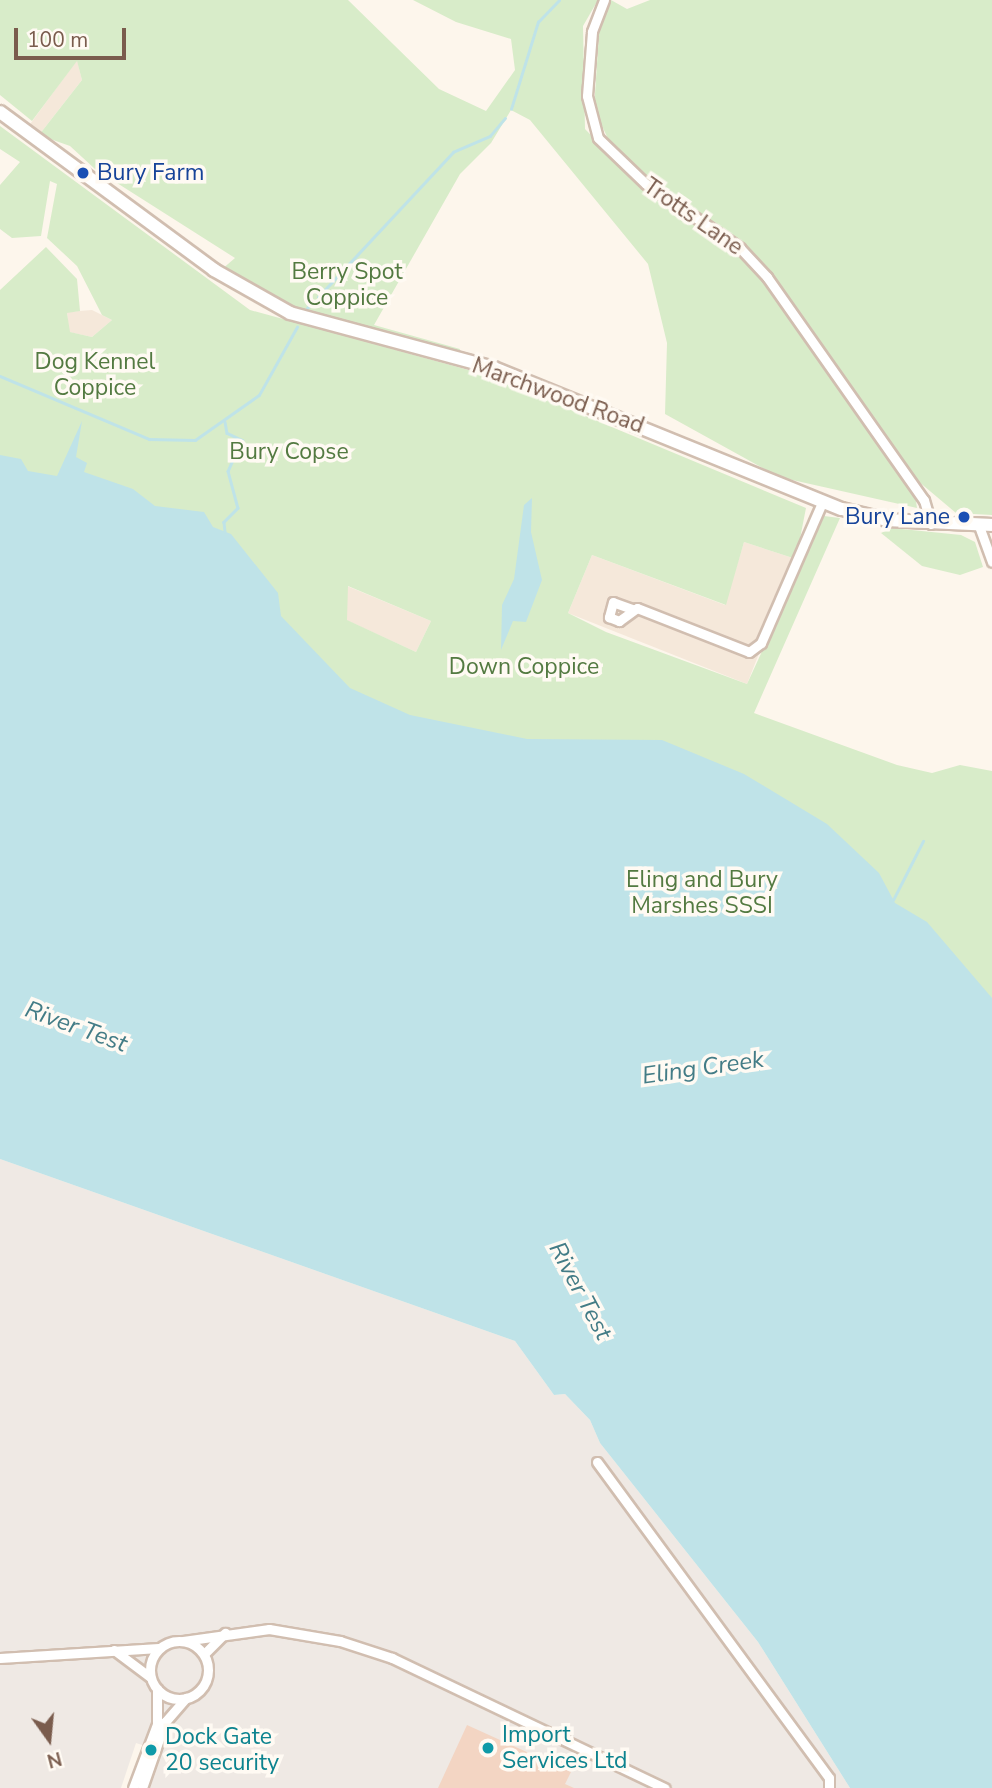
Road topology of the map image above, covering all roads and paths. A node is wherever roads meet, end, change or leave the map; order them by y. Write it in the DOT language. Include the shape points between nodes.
graph roads {
  1 [pos="604,0"];
  2 [pos="0,111"];
  3 [pos="822,503"];
  4 [pos="931,524"];
  5 [pos="986,525"];
  6 [pos="992,562"];
  7 [pos="632,609"];
  8 [pos="597,1462"];
  9 [pos="225,1633"];
  10 [pos="183,1641"];
  11 [pos="159,1648"];
  12 [pos="112,1649"];
  13 [pos="204,1654"];
  14 [pos="0,1658"];
  15 [pos="151,1677"];
  16 [pos="157,1689"];
  17 [pos="186,1698"];
  18 [pos="133,1788"];
  19 [pos="142,1788"];
  20 [pos="665,1788"];
  21 [pos="829,1788"];
  1 -- 4 [label="street, Trotts Lane" via="592,32 587,96 598,138 646,184 740,248 767,277 924,500"];
  2 -- 3 [label="street, Marchwood Road" via="39,146 233,283 290,313 494,368"];
  3 -- 4 [label="street, Marchwood Road"];
  3 -- 7 [label="street" via="761,643 749,652"];
  4 -- 5 [label="street, Marchwood Road"];
  5 -- 6 [label="street"];
  8 -- 21 [label="street" via="829,1779"];
  9 -- 10 [label="street"];
  9 -- 13 [label="street"];
  9 -- 20 [label="street" via="299,1632 393,1658"];
  10 -- 11 [label="street"];
  10 -- 13 [label="street"];
  11 -- 12 [label="street"];
  11 -- 15 [label="street"];
  12 -- 14 [label="street"];
  12 -- 15 [label="street"];
  13 -- 17 [label="street" via="208,1677"];
  15 -- 16 [label="street"];
  16 -- 17 [label="street"];
  16 -- 18 [label="street" via="157,1724"];
  17 -- 19 [label="street" via="166,1722"];
}
